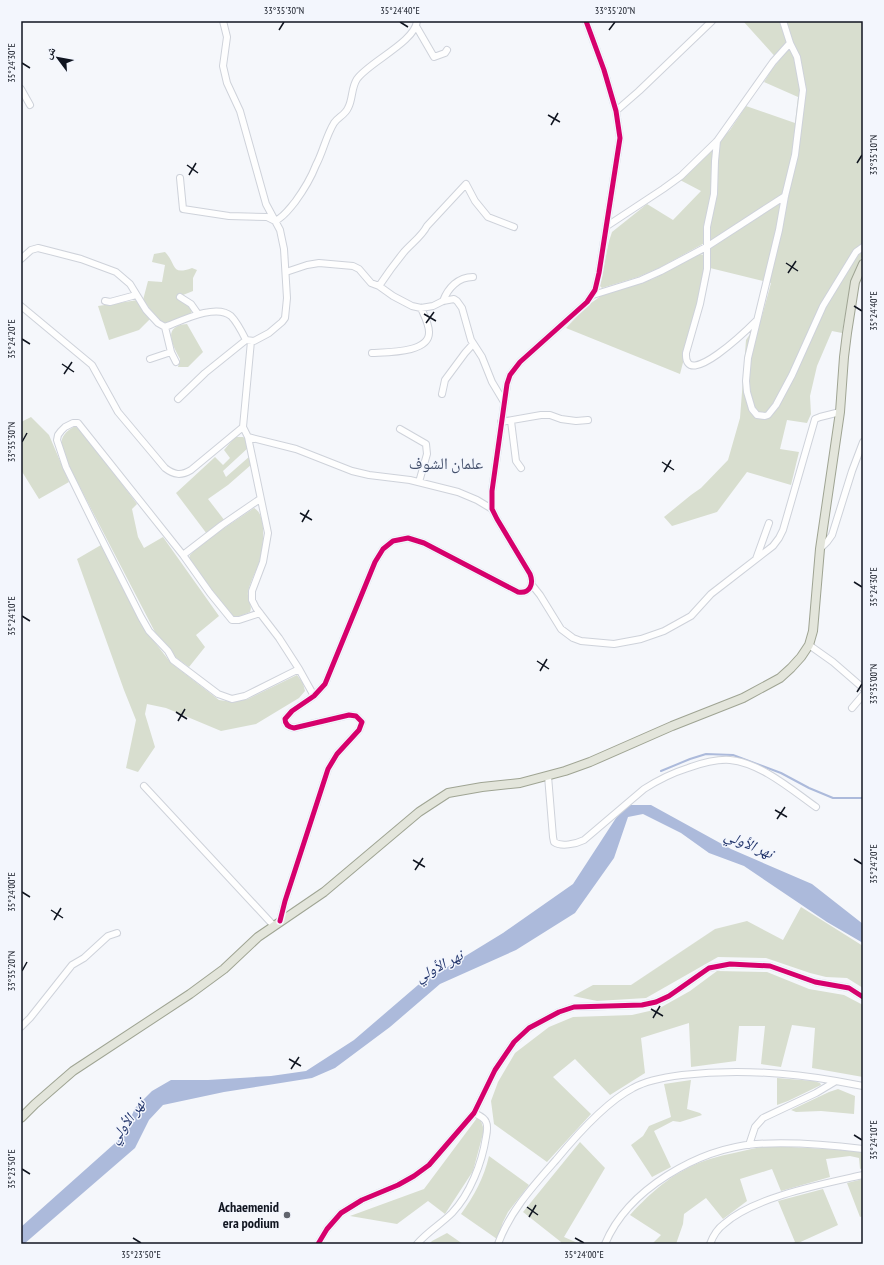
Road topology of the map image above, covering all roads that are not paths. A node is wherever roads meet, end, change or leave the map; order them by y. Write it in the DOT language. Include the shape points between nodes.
graph roads {
  1 [pos="222,21"];
  2 [pos="586,21"];
  3 [pos="712,21"];
  4 [pos="783,21"];
  5 [pos="417,24"];
  6 [pos="790,43"];
  7 [pos="447,50"];
  8 [pos="21,89"];
  9 [pos="30,105"];
  10 [pos="616,111"];
  11 [pos="717,141"];
  12 [pos="180,178"];
  13 [pos="785,196"];
  14 [pos="276,221"];
  15 [pos="607,226"];
  16 [pos="514,227"];
  17 [pos="708,246"];
  18 [pos="863,248"];
  19 [pos="21,259"];
  20 [pos="863,264"];
  21 [pos="286,272"];
  22 [pos="473,277"];
  23 [pos="379,286"];
  24 [pos="136,295"];
  25 [pos="593,295"];
  26 [pos="180,297"];
  27 [pos="104,301"];
  28 [pos="443,301"];
  29 [pos="21,306"];
  30 [pos="421,308"];
  31 [pos="198,314"];
  32 [pos="757,320"];
  33 [pos="165,327"];
  34 [pos="249,340"];
  35 [pos="473,344"];
  36 [pos="171,352"];
  37 [pos="372,353"];
  38 [pos="150,359"];
  39 [pos="176,362"];
  40 [pos="442,394"];
  41 [pos="178,399"];
  42 [pos="504,402"];
  43 [pos="840,412"];
  44 [pos="588,420"];
  45 [pos="511,421"];
  46 [pos="501,422"];
  47 [pos="243,428"];
  48 [pos="400,429"];
  49 [pos="248,437"];
  50 [pos="863,442"];
  51 [pos="521,468"];
  52 [pos="419,482"];
  53 [pos="260,500"];
  54 [pos="492,509"];
  55 [pos="769,523"];
  56 [pos="820,549"];
  57 [pos="183,556"];
  58 [pos="755,560"];
  59 [pos="532,585"];
  60 [pos="260,613"];
  61 [pos="809,646"];
  62 [pos="299,669"];
  63 [pos="863,688"];
  64 [pos="863,695"];
  65 [pos="314,696"];
  66 [pos="852,708"];
  67 [pos="548,776"];
  68 [pos="144,786"];
  69 [pos="816,807"];
  70 [pos="277,924"];
  71 [pos="118,934"];
  72 [pos="863,997"];
  73 [pos="21,1027"];
  74 [pos="836,1081"];
  75 [pos="863,1086"];
  76 [pos="474,1113"];
  77 [pos="21,1118"];
  78 [pos="749,1145"];
  79 [pos="863,1149"];
  80 [pos="863,1175"];
  81 [pos="318,1244"];
  82 [pos="417,1244"];
  83 [pos="498,1244"];
  84 [pos="605,1244"];
  85 [pos="710,1244"];
  1 -- 14 [label="street" via="227,37 224,59 226,78 240,111 266,204"];
  2 -- 10 [label="street"];
  3 -- 10 [label="street"];
  4 -- 6 [label="street"];
  5 -- 7 [label="street" via="434,57"];
  5 -- 14 [label="street" via="404,40 357,79 348,108 335,122 301,193"];
  6 -- 11 [label="street" via="773,62"];
  6 -- 13 [label="street" via="797,57 803,90 795,155"];
  8 -- 9 [label="street"];
  10 -- 15 [label="street" via="620,138"];
  11 -- 15 [label="street" via="681,176"];
  11 -- 17 [label="street"];
  12 -- 14 [label="street" via="183,209 229,216 264,217"];
  13 -- 17 [label="street"];
  13 -- 32 [label="street"];
  14 -- 21 [label="street" via="283,240"];
  15 -- 25 [label="street"];
  16 -- 23 [label="street" via="488,218 466,184 393,265"];
  17 -- 25 [label="street" via="650,276"];
  17 -- 32 [label="street" via="705,286 686,353 687,363 695,366 706,362 734,342"];
  18 -- 32 [label="street" via="856,252 835,284 785,390 771,412 765,416 758,415 752,409 746,381 748,358"];
  19 -- 24 [label="street" via="31,250 38,248 81,259 116,272 130,284"];
  20 -- 43 [label="main road" via="852,296"];
  21 -- 23 [label="street" via="319,263 348,265 359,269 371,283"];
  21 -- 34 [label="street" via="285,318 269,333"];
  22 -- 28 [label="street" via="459,280 446,293"];
  23 -- 30 [label="street" via="406,304"];
  24 -- 27 [label="street" via="110,302"];
  24 -- 33 [label="street" via="146,310"];
  25 -- 42 [label="street" via="577,313 516,366 508,379"];
  26 -- 31 [label="street" via="191,304"];
  28 -- 30 [label="street"];
  28 -- 35 [label="street" via="454,299 460,303"];
  29 -- 47 [label="street" via="92,365 118,412 170,472 181,475 191,470"];
  30 -- 37 [label="street" via="429,330 426,341 416,348"];
  31 -- 33 [label="street"];
  31 -- 34 [label="street" via="226,313"];
  33 -- 36 [label="street"];
  34 -- 41 [label="street" via="205,373"];
  34 -- 47 [label="street"];
  35 -- 40 [label="street" via="445,380"];
  35 -- 42 [label="street"];
  36 -- 38 [label="street"];
  36 -- 39 [label="street"];
  42 -- 46 [label="street"];
  43 -- 56 [label="main road"];
  43 -- 58 [label="street" via="815,419 783,530 773,546"];
  44 -- 45 [label="street" via="576,421 541,415"];
  45 -- 46 [label="street"];
  45 -- 51 [label="street" via="516,461"];
  46 -- 54 [label="street"];
  47 -- 49 [label="street"];
  48 -- 52 [label="street" via="426,444 427,454"];
  49 -- 52 [label="street" via="296,449 352,471"];
  49 -- 53 [label="street"];
  50 -- 56 [label="street" via="832,535"];
  52 -- 54 [label="street" via="465,494"];
  53 -- 57 [label="street" via="222,525"];
  53 -- 60 [label="street" via="267,527 267,540 263,562 251,596"];
  54 -- 59 [label="street" via="530,574"];
  55 -- 58 [label="street"];
  56 -- 61 [label="main road" via="813,631"];
  57 -- 60 [label="street" via="230,618 236,620"];
  57 -- 62 [label="street" via="78,423 73,423 61,431 57,440 66,467 149,631 173,660 218,694 232,699 245,696"];
  58 -- 59 [label="street" via="711,594 685,620 641,639 614,644 581,641 569,635 561,629"];
  59 -- 65 [label="street" via="525,591 518,592 421,542 408,538 393,541 378,557 327,680"];
  60 -- 62 [label="street"];
  61 -- 63 [label="street" via="838,665"];
  61 -- 67 [label="main road" via="792,668 780,678 750,695 590,762"];
  62 -- 65 [label="street"];
  64 -- 66 [label="street"];
  65 -- 70 [label="street" via="287,715 285,721 288,726 297,728 349,715 359,717 362,725 337,754 328,769"];
  67 -- 69 [label="street" via="553,837 557,844 581,841 589,836 649,785 677,772 713,761 732,760 755,768 776,779"];
  67 -- 70 [label="main road" via="520,783 448,793 419,812 324,892"];
  68 -- 70 [label="street"];
  70 -- 77 [label="main road" via="190,994 73,1071"];
  71 -- 73 [label="street" via="108,936 84,958 72,965"];
  72 -- 76 [label="street" via="849,988 815,982 770,966 730,964 709,968 656,1002 642,1005 574,1007 539,1022 514,1042 495,1070"];
  74 -- 75 [label="street"];
  74 -- 78 [label="street" via="763,1118 755,1127"];
  74 -- 83 [label="street" via="786,1074 742,1072 678,1076 633,1087 609,1105 558,1157 514,1211"];
  76 -- 81 [label="street" via="429,1165 398,1185 362,1200 341,1213"];
  76 -- 82 [label="street" via="486,1120 487,1125 485,1147 477,1172 452,1212"];
  78 -- 79 [label="street" via="792,1144"];
  78 -- 84 [label="street" via="684,1166 654,1183 626,1211 612,1229"];
  80 -- 85 [label="street" via="787,1194 751,1207 723,1224"];
}
